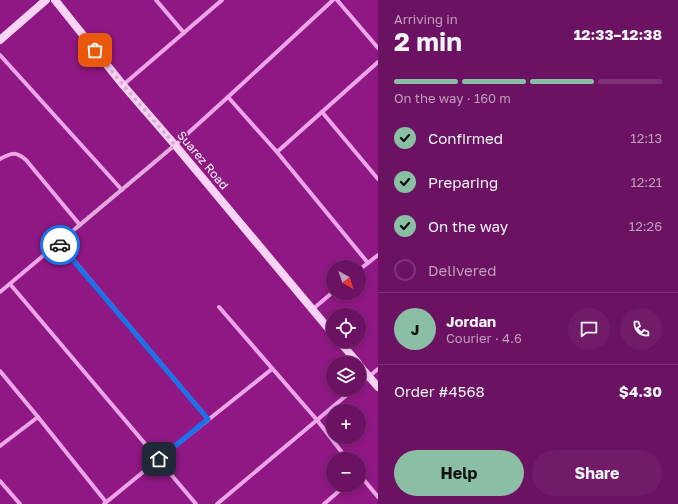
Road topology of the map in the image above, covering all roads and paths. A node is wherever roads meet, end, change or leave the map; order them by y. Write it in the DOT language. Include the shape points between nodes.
graph roads {
  1 [pos="46,0"];
  2 [pos="55,0"];
  3 [pos="156,0"];
  4 [pos="222,0"];
  5 [pos="334,0"];
  6 [pos="337,0"];
  7 [pos="184,33"];
  8 [pos="0,40"];
  9 [pos="378,48"];
  10 [pos="0,56"];
  11 [pos="378,62"];
  12 [pos="123,85"];
  13 [pos="228,98"];
  14 [pos="322,112"];
  15 [pos="175,145"];
  16 [pos="276,152"];
  17 [pos="0,159"];
  18 [pos="378,179"];
  19 [pos="122,190"];
  20 [pos="80,225"];
  21 [pos="58,243"];
  22 [pos="378,255"];
  23 [pos="368,263"];
  24 [pos="10,284"];
  25 [pos="0,292"];
  26 [pos="326,298"];
  27 [pos="219,307"];
  28 [pos="313,309"];
  29 [pos="326,325"];
  30 [pos="345,348"];
  31 [pos="351,356"];
  32 [pos="272,369"];
  33 [pos="378,369"];
  34 [pos="0,371"];
  35 [pos="366,373"];
  36 [pos="369,376"];
  37 [pos="4,377"];
  38 [pos="366,379"];
  39 [pos="0,380"];
  40 [pos="378,387"];
  41 [pos="346,396"];
  42 [pos="38,417"];
  43 [pos="208,419"];
  44 [pos="317,420"];
  45 [pos="0,446"];
  46 [pos="342,452"];
  47 [pos="159,459"];
  48 [pos="0,481"];
  49 [pos="366,482"];
  50 [pos="338,492"];
  51 [pos="378,497"];
  52 [pos="105,503"];
  53 [pos="20,504"];
  54 [pos="196,504"];
  55 [pos="217,504"];
  56 [pos="324,504"];
  1 -- 8 [label="street"];
  2 -- 12 [label="street, Suarez Road"];
  3 -- 7 [label="street"];
  4 -- 7 [label="street"];
  5 -- 13 [label="street"];
  6 -- 9 [label="street"];
  7 -- 12 [label="street"];
  10 -- 19 [label="street"];
  11 -- 14 [label="street"];
  12 -- 15 [label="street, Suarez Road"];
  13 -- 15 [label="street"];
  13 -- 16 [label="street"];
  14 -- 16 [label="street"];
  14 -- 18 [label="street"];
  15 -- 19 [label="street"];
  15 -- 28 [label="street, Suarez Road"];
  16 -- 23 [label="street"];
  17 -- 20 [label="street" via="8,155 20,155"];
  19 -- 20 [label="street"];
  20 -- 21 [label="street"];
  21 -- 24 [label="street"];
  21 -- 43 [label="street"];
  22 -- 23 [label="street"];
  24 -- 25 [label="street"];
  24 -- 47 [label="street"];
  26 -- 28 [label="street"];
  27 -- 32 [label="street"];
  28 -- 29 [label="street, Suarez Road"];
  30 -- 31 [label="street"];
  32 -- 43 [label="street"];
  32 -- 44 [label="street"];
  33 -- 36 [label="street"];
  34 -- 37 [label="street"];
  35 -- 36 [label="street"];
  36 -- 38 [label="street"];
  36 -- 40 [label="street"];
  37 -- 39 [label="street"];
  37 -- 42 [label="street"];
  41 -- 44 [label="street"];
  42 -- 45 [label="street"];
  42 -- 52 [label="street"];
  43 -- 47 [label="street"];
  44 -- 46 [label="street"];
  44 -- 55 [label="street"];
  47 -- 52 [label="street"];
  47 -- 54 [label="street"];
  48 -- 53 [label="street"];
  49 -- 51 [label="street"];
  50 -- 56 [label="street"];
}
